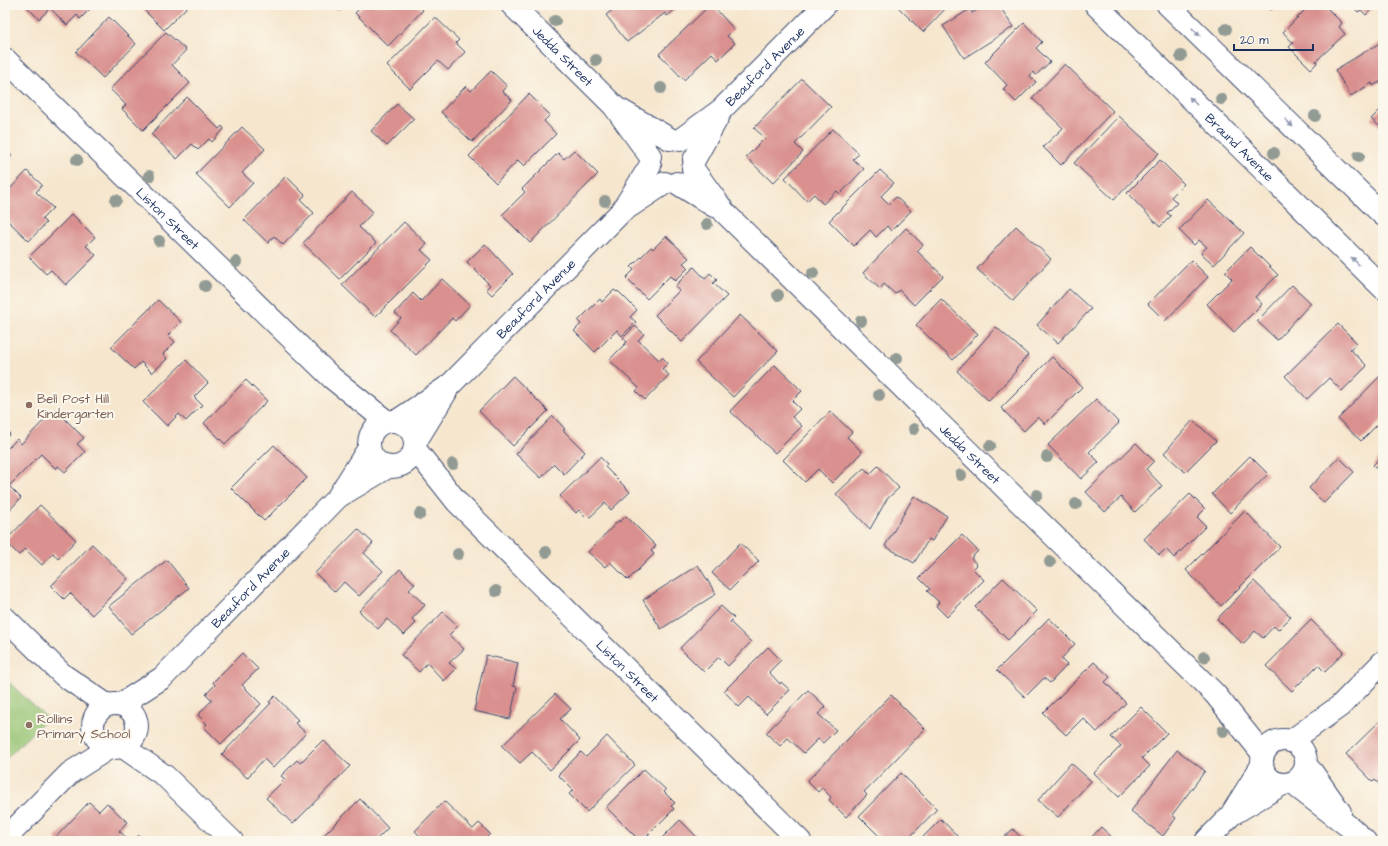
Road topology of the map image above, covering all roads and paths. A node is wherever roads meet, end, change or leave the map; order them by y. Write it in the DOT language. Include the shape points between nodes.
graph roads {
  1 [pos="512,5"];
  2 [pos="825,5"];
  3 [pos="1096,5"];
  4 [pos="1168,5"];
  5 [pos="5,59"];
  6 [pos="614,106"];
  7 [pos="721,110"];
  8 [pos="675,139"];
  9 [pos="650,161"];
  10 [pos="682,174"];
  11 [pos="621,212"];
  12 [pos="1383,215"];
  13 [pos="1383,288"];
  14 [pos="332,378"];
  15 [pos="450,385"];
  16 [pos="391,421"];
  17 [pos="370,442"];
  18 [pos="406,456"];
  19 [pos="338,496"];
  20 [pos="5,618"];
  21 [pos="1383,662"];
  22 [pos="63,675"];
  23 [pos="162,678"];
  24 [pos="1215,694"];
  25 [pos="114,705"];
  26 [pos="1340,706"];
  27 [pos="137,725"];
  28 [pos="93,726"];
  29 [pos="1286,741"];
  30 [pos="116,748"];
  31 [pos="1262,760"];
  32 [pos="1306,762"];
  33 [pos="70,773"];
  34 [pos="165,776"];
  35 [pos="1286,784"];
  36 [pos="1231,815"];
  37 [pos="1358,835"];
  38 [pos="5,839"];
  39 [pos="232,841"];
  40 [pos="800,841"];
  41 [pos="1206,841"];
  1 -- 6 [label="street, Jedda Street"];
  2 -- 7 [label="street, Beauford Avenue"];
  13 -- 3 [label="street, Braund Avenue, one-way"];
  4 -- 12 [label="street, one-way"];
  5 -- 14 [label="street, Liston Street"];
  6 -- 8 [label="street, Jedda Street"];
  6 -- 9 [label="street, Jedda Street"];
  7 -- 8 [label="street, Beauford Avenue"];
  7 -- 10 [label="street, Beauford Avenue"];
  8 -- 9 [label="street" via="663,140 657,144 652,149"];
  8 -- 10 [label="street" via="686,143 690,148"];
  9 -- 10 [label="street" via="653,173 658,179"];
  9 -- 11 [label="street, Beauford Avenue"];
  10 -- 11 [label="street, Beauford Avenue"];
  10 -- 24 [label="street, Jedda Street"];
  11 -- 15 [label="street, Beauford Avenue"];
  14 -- 16 [label="street, Liston Street"];
  14 -- 17 [label="street, Liston Street"];
  15 -- 16 [label="street, Beauford Avenue"];
  15 -- 18 [label="street, Beauford Avenue"];
  16 -- 17 [label="street" via="373,430"];
  16 -- 18 [label="street" via="409,428 413,434"];
  17 -- 18 [label="street" via="371,455 381,465"];
  17 -- 19 [label="street, Beauford Avenue"];
  18 -- 19 [label="street, Beauford Avenue"];
  18 -- 40 [label="street, Liston Street" via="457,502"];
  19 -- 23 [label="street, Beauford Avenue"];
  20 -- 22 [label="street"];
  21 -- 26 [label="street"];
  22 -- 25 [label="street"];
  22 -- 28 [label="street"];
  23 -- 25 [label="street, Beauford Avenue"];
  23 -- 27 [label="street, Beauford Avenue"];
  24 -- 29 [label="street, Jedda Street" via="1271,735"];
  24 -- 31 [label="street, Jedda Street"];
  25 -- 27 [label="street" via="128,708 133,713"];
  25 -- 28 [label="street" via="101,708 96,714"];
  26 -- 29 [label="street"];
  26 -- 32 [label="street"];
  27 -- 30 [label="street" via="135,737 130,743"];
  27 -- 34 [label="street"];
  28 -- 30 [label="street" via="99,742 104,746"];
  28 -- 33 [label="street"];
  29 -- 31 [label="street" via="1273,742 1267,747"];
  29 -- 32 [label="street" via="1298,745 1303,750"];
  30 -- 33 [label="street"];
  30 -- 34 [label="street"];
  31 -- 35 [label="street" via="1268,778"];
  31 -- 36 [label="street"];
  32 -- 35 [label="street" via="1303,774"];
  32 -- 37 [label="street"];
  33 -- 38 [label="street"];
  34 -- 39 [label="street"];
  35 -- 36 [label="street"];
  35 -- 37 [label="street"];
  36 -- 41 [label="street"];
}
